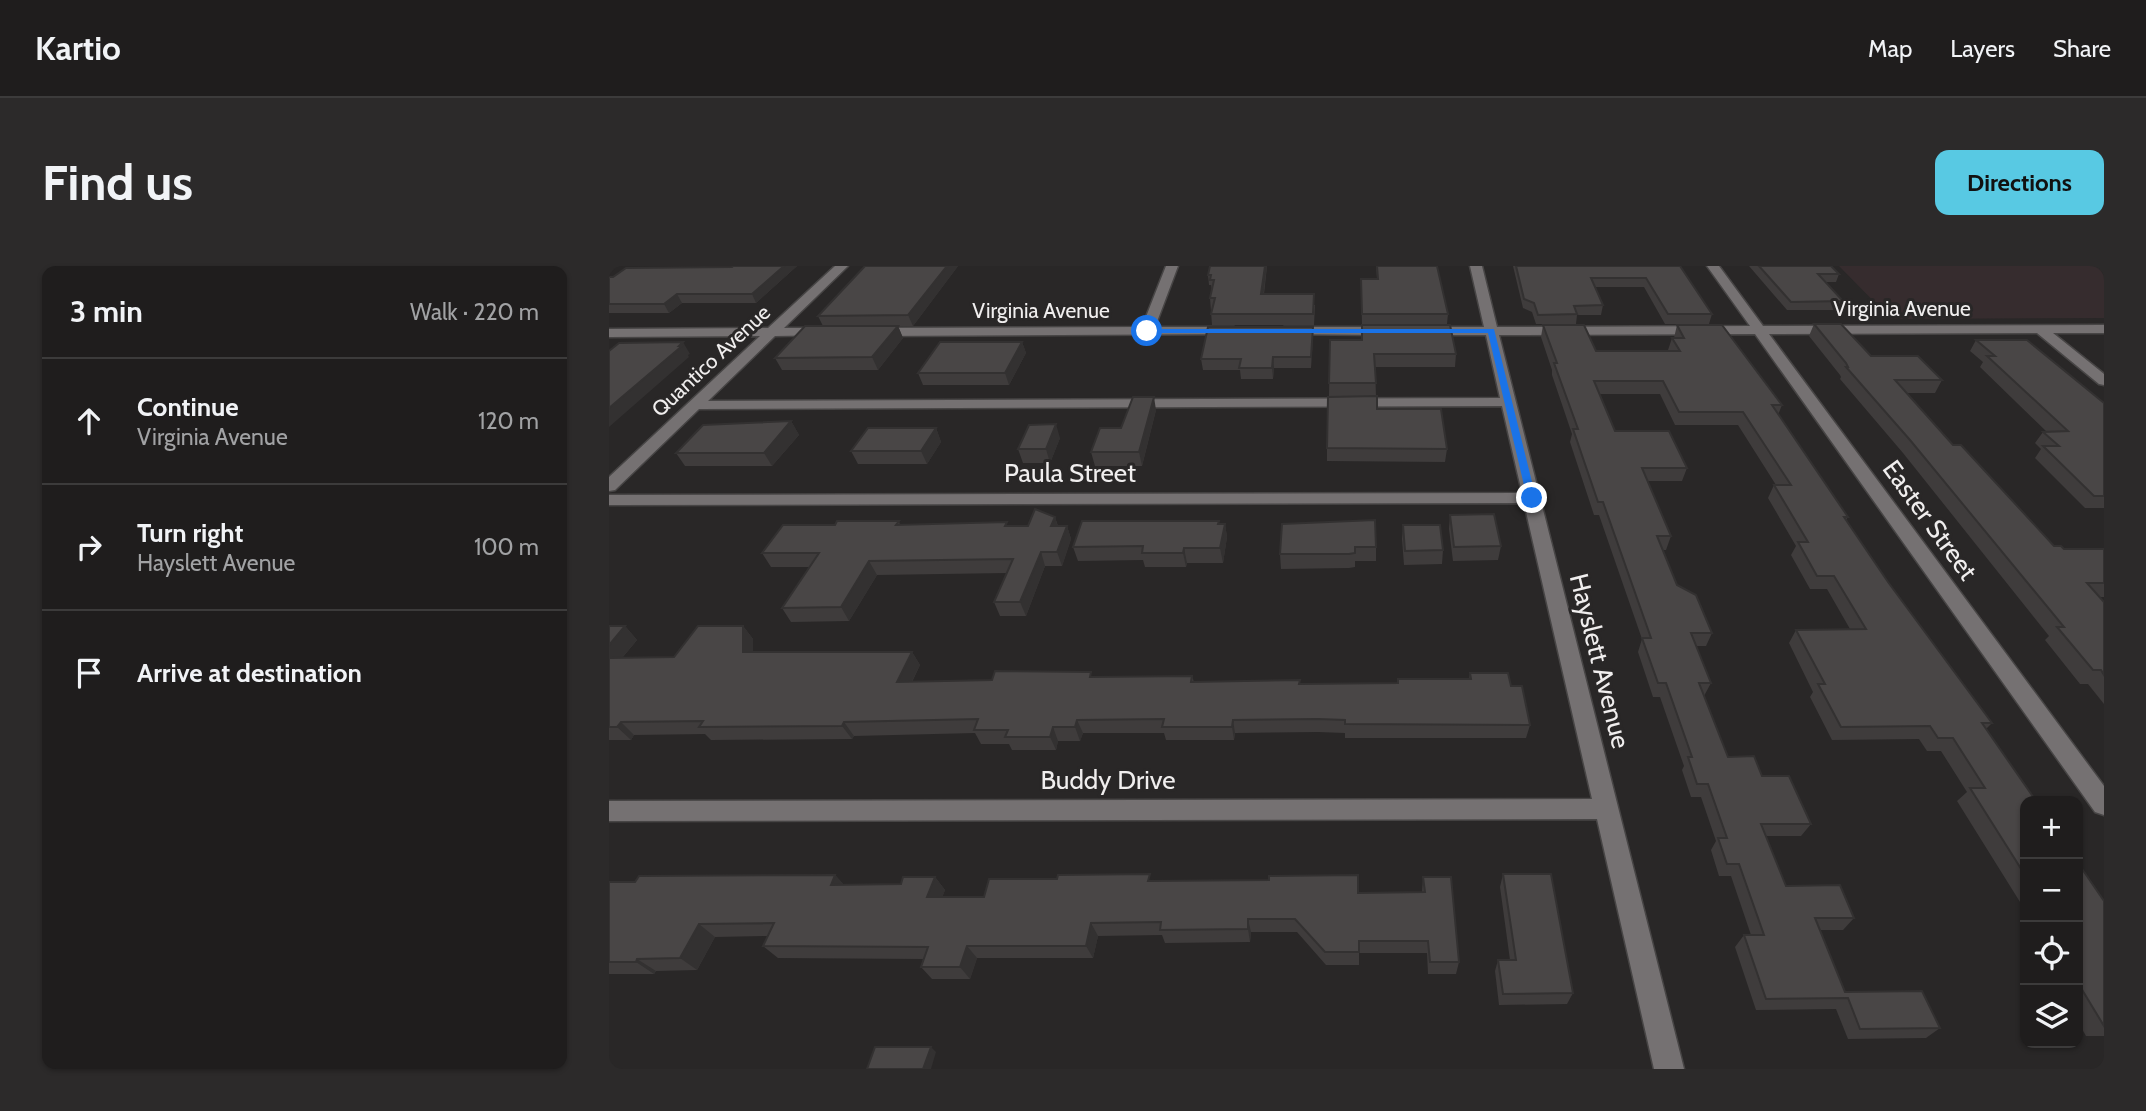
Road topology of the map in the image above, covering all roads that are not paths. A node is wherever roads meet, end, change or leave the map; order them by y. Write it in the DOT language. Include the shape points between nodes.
graph roads {
  1 [pos="842,266"];
  2 [pos="1172,266"];
  3 [pos="1476,266"];
  4 [pos="1713,266"];
  5 [pos="2040,329"];
  6 [pos="2104,329"];
  7 [pos="1759,330"];
  8 [pos="1147,331"];
  9 [pos="1243,331"];
  10 [pos="1271,331"];
  11 [pos="1491,331"];
  12 [pos="771,332"];
  13 [pos="609,333"];
  14 [pos="631,333"];
  15 [pos="609,350"];
  16 [pos="2104,381"];
  17 [pos="1509,402"];
  18 [pos="695,405"];
  19 [pos="609,486"];
  20 [pos="1532,498"];
  21 [pos="609,500"];
  22 [pos="2104,805"];
  23 [pos="1607,809"];
  24 [pos="609,811"];
  25 [pos="1669,1069"];
  1 -- 12 [label="street, Quantico Avenue"];
  2 -- 8 [label="street"];
  3 -- 11 [label="street, Hayslett Avenue"];
  4 -- 7 [label="street, Easter Street"];
  5 -- 6 [label="street, Virginia Avenue"];
  5 -- 7 [label="street, Virginia Avenue"];
  5 -- 16 [label="street"];
  7 -- 11 [label="street, Virginia Avenue"];
  7 -- 22 [label="street, Easter Street"];
  8 -- 9 [label="street, Virginia Avenue"];
  8 -- 12 [label="street, Virginia Avenue"];
  10 -- 11 [label="street, Virginia Avenue"];
  11 -- 17 [label="street, Hayslett Avenue"];
  12 -- 14 [label="street, Virginia Avenue"];
  12 -- 18 [label="street, Quantico Avenue"];
  13 -- 14 [label="street, Virginia Avenue"];
  14 -- 15 [label="street"];
  17 -- 18 [label="street"];
  17 -- 20 [label="street, Hayslett Avenue"];
  18 -- 19 [label="street, Quantico Avenue"];
  20 -- 21 [label="street, Paula Street"];
  20 -- 23 [label="street, Hayslett Avenue"];
  23 -- 24 [label="street, Buddy Drive"];
  23 -- 25 [label="street, Hayslett Avenue"];
}
